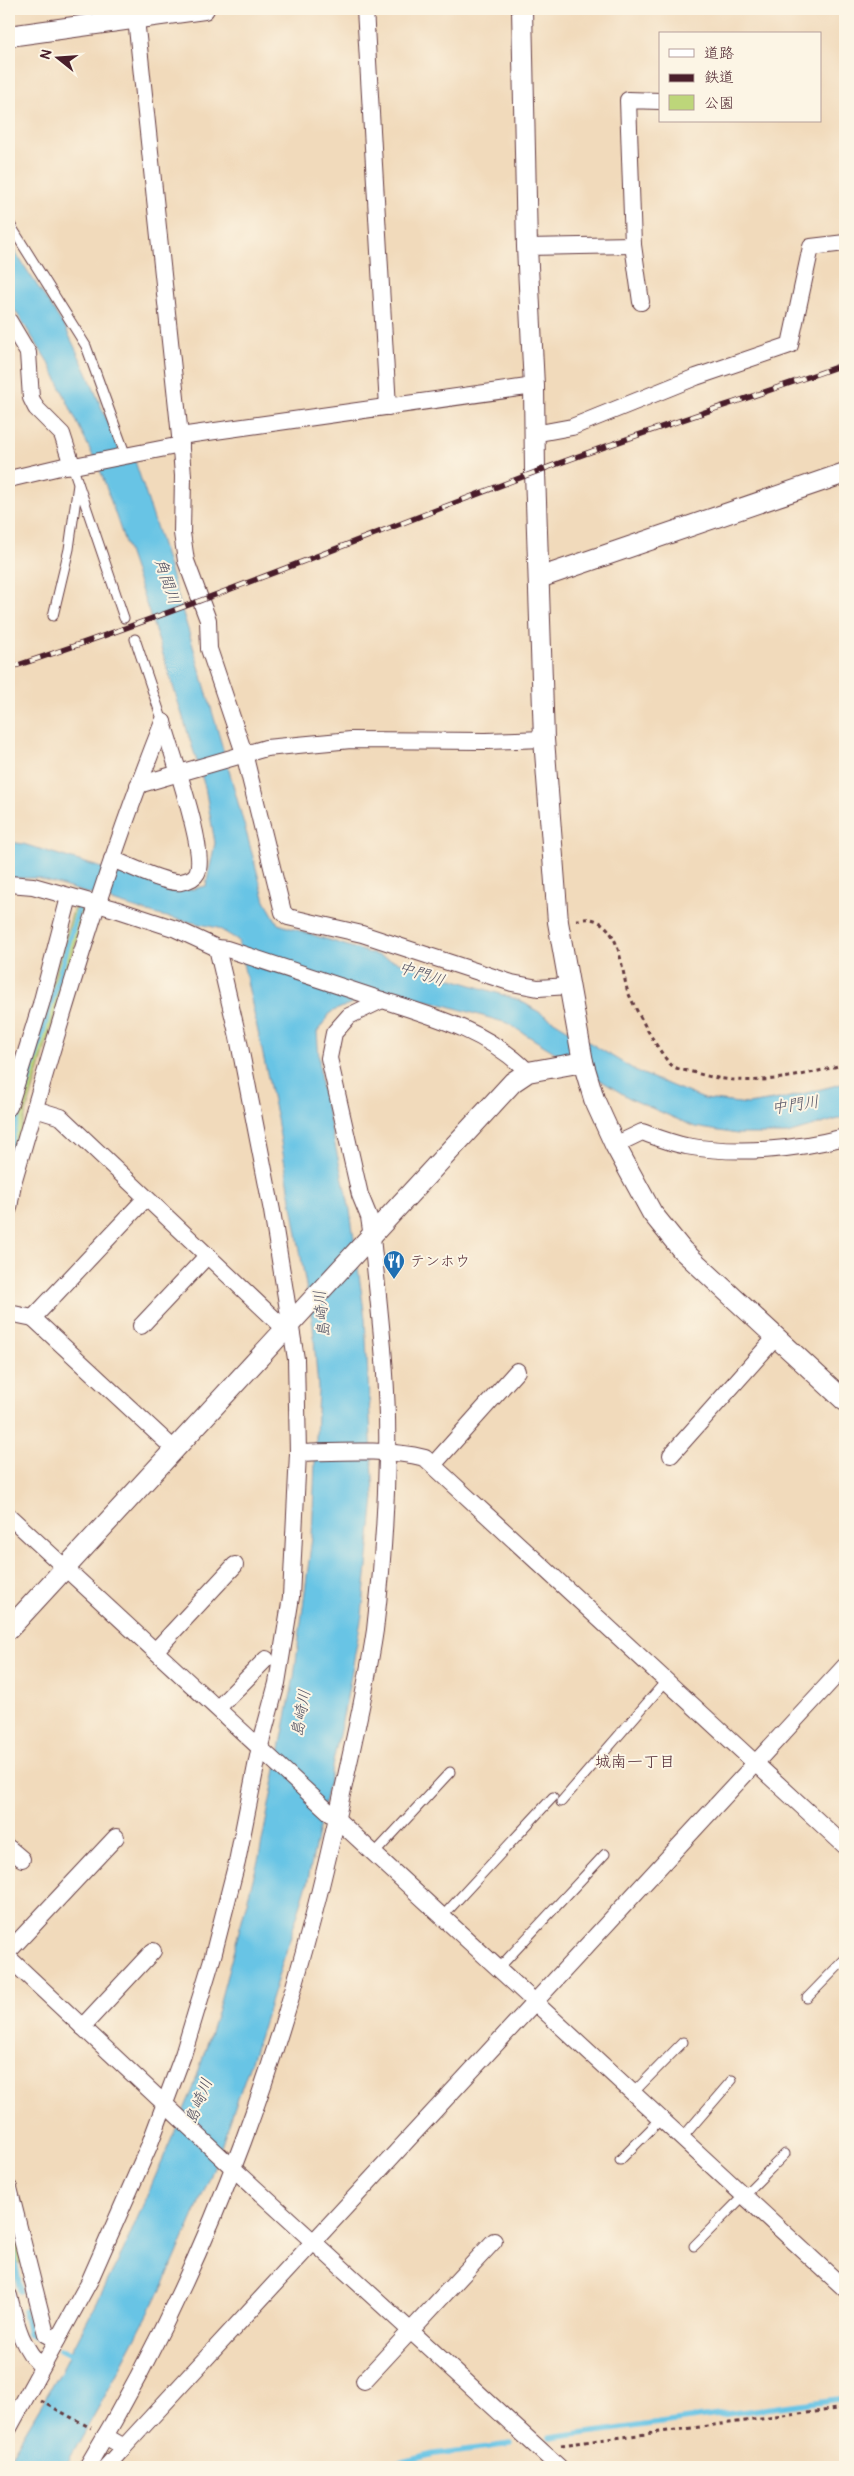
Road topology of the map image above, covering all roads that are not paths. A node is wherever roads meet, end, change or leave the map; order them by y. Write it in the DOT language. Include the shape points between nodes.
graph roads {
  1 [pos="204,9"];
  2 [pos="365,9"];
  3 [pos="522,9"];
  4 [pos="135,13"];
  5 [pos="9,36"];
  6 [pos="659,101"];
  7 [pos="9,223"];
  8 [pos="845,243"];
  9 [pos="633,245"];
  10 [pos="527,247"];
  11 [pos="641,302"];
  12 [pos="9,321"];
  13 [pos="534,386"];
  14 [pos="388,407"];
  15 [pos="534,434"];
  16 [pos="181,441"];
  17 [pos="124,456"];
  18 [pos="75,465"];
  19 [pos="845,473"];
  20 [pos="9,480"];
  21 [pos="79,483"];
  22 [pos="539,578"];
  23 [pos="53,616"];
  24 [pos="124,618"];
  25 [pos="135,639"];
  26 [pos="163,722"];
  27 [pos="544,739"];
  28 [pos="242,754"];
  29 [pos="180,773"];
  30 [pos="138,785"];
  31 [pos="111,862"];
  32 [pos="9,884"];
  33 [pos="69,897"];
  34 [pos="98,901"];
  35 [pos="222,949"];
  36 [pos="569,986"];
  37 [pos="382,1000"];
  38 [pos="583,1062"];
  39 [pos="528,1072"];
  40 [pos="9,1105"];
  41 [pos="34,1109"];
  42 [pos="845,1137"];
  43 [pos="615,1145"];
  44 [pos="146,1198"];
  45 [pos="9,1208"];
  46 [pos="368,1241"];
  47 [pos="207,1256"];
  48 [pos="9,1314"];
  49 [pos="33,1318"];
  50 [pos="293,1320"];
  51 [pos="141,1326"];
  52 [pos="776,1337"];
  53 [pos="517,1371"];
  54 [pos="845,1401"];
  55 [pos="174,1449"];
  56 [pos="302,1453"];
  57 [pos="383,1453"];
  58 [pos="671,1455"];
  59 [pos="433,1465"];
  60 [pos="9,1516"];
  61 [pos="235,1565"];
  62 [pos="64,1568"];
  63 [pos="9,1628"];
  64 [pos="156,1650"];
  65 [pos="266,1659"];
  66 [pos="845,1666"];
  67 [pos="666,1681"];
  68 [pos="218,1708"];
  69 [pos="264,1750"];
  70 [pos="755,1763"];
  71 [pos="450,1772"];
  72 [pos="333,1815"];
  73 [pos="116,1837"];
  74 [pos="845,1846"];
  75 [pos="9,1848"];
  76 [pos="374,1854"];
  77 [pos="605,1854"];
  78 [pos="22,1859"];
  79 [pos="442,1917"];
  80 [pos="9,1951"];
  81 [pos="153,1951"];
  82 [pos="9,1958"];
  83 [pos="845,1958"];
  84 [pos="498,1970"];
  85 [pos="807,1998"];
  86 [pos="534,2003"];
  87 [pos="82,2027"];
  88 [pos="683,2042"];
  89 [pos="732,2080"];
  90 [pos="633,2093"];
  91 [pos="168,2106"];
  92 [pos="661,2119"];
  93 [pos="682,2138"];
  94 [pos="785,2154"];
  95 [pos="620,2160"];
  96 [pos="232,2167"];
  97 [pos="9,2188"];
  98 [pos="743,2195"];
  99 [pos="314,2240"];
  100 [pos="494,2241"];
  101 [pos="694,2246"];
  102 [pos="845,2289"];
  103 [pos="36,2295"];
  104 [pos="10,2299"];
  105 [pos="411,2330"];
  106 [pos="56,2340"];
  107 [pos="42,2367"];
  108 [pos="364,2381"];
  109 [pos="9,2428"];
  110 [pos="102,2434"];
  111 [pos="124,2447"];
  112 [pos="87,2467"];
  113 [pos="106,2467"];
  114 [pos="560,2467"];
  1 -- 4 [label="street"];
  2 -- 14 [label="street"];
  3 -- 10 [label="street"];
  4 -- 5 [label="street"];
  4 -- 16 [label="street"];
  6 -- 9 [label="street" via="628,100"];
  7 -- 17 [label="lane" via="86,346"];
  8 -- 15 [label="street" via="811,247 790,345 696,377 572,427"];
  9 -- 10 [label="street"];
  9 -- 11 [label="street"];
  10 -- 13 [label="street"];
  12 -- 18 [label="street" via="28,353 31,398 36,408 62,434"];
  13 -- 14 [label="street"];
  13 -- 15 [label="street"];
  14 -- 16 [label="street"];
  15 -- 22 [label="street"];
  16 -- 17 [label="street"];
  16 -- 28 [label="street" via="182,533 186,561 208,620 209,649"];
  17 -- 18 [label="street"];
  18 -- 20 [label="street"];
  18 -- 21 [label="lane"];
  19 -- 22 [label="street"];
  21 -- 23 [label="lane" via="69,549"];
  21 -- 24 [label="lane"];
  22 -- 27 [label="street"];
  25 -- 26 [label="lane"];
  26 -- 29 [label="street"];
  26 -- 30 [label="street"];
  27 -- 28 [label="street" via="486,742 351,740 266,748"];
  27 -- 36 [label="street" via="558,922"];
  28 -- 29 [label="street"];
  28 -- 36 [label="street" via="283,912 288,917 362,934 512,983 538,988"];
  29 -- 30 [label="street"];
  29 -- 31 [label="street" via="200,856 197,873 191,879 179,882"];
  30 -- 31 [label="street"];
  31 -- 34 [label="street"];
  32 -- 33 [label="street" via="33,886"];
  33 -- 34 [label="street"];
  33 -- 40 [label="street" via="41,1004"];
  34 -- 35 [label="street"];
  34 -- 41 [label="street"];
  35 -- 37 [label="street"];
  35 -- 50 [label="street"];
  36 -- 38 [label="street"];
  37 -- 39 [label="street" via="461,1027 516,1059"];
  37 -- 46 [label="street" via="349,1016 334,1033 329,1058 360,1195 369,1217"];
  38 -- 39 [label="street"];
  38 -- 43 [label="street" via="594,1099"];
  39 -- 46 [label="street" via="513,1082"];
  41 -- 44 [label="street" via="61,1118"];
  41 -- 45 [label="street"];
  42 -- 43 [label="street" via="816,1145 719,1150 684,1146 642,1132"];
  43 -- 52 [label="street" via="652,1213 682,1250"];
  44 -- 47 [label="street"];
  44 -- 49 [label="street"];
  46 -- 50 [label="street"];
  46 -- 57 [label="street" via="384,1372"];
  47 -- 50 [label="street"];
  47 -- 51 [label="street"];
  48 -- 49 [label="street"];
  49 -- 55 [label="street"];
  50 -- 55 [label="street"];
  50 -- 56 [label="street"];
  52 -- 54 [label="street"];
  52 -- 58 [label="street"];
  53 -- 59 [label="street"];
  55 -- 62 [label="street"];
  56 -- 57 [label="street"];
  56 -- 69 [label="street" via="291,1596"];
  57 -- 59 [label="street" via="425,1458"];
  57 -- 72 [label="street" via="383,1556 374,1633"];
  59 -- 67 [label="street"];
  60 -- 62 [label="street"];
  61 -- 64 [label="street"];
  62 -- 63 [label="street"];
  62 -- 64 [label="street"];
  64 -- 68 [label="street"];
  65 -- 68 [label="street"];
  66 -- 70 [label="street"];
  67 -- 70 [label="street"];
  67 -- 79 [label="lane" via="557,1800"];
  68 -- 69 [label="street"];
  69 -- 72 [label="street"];
  69 -- 91 [label="street" via="213,1956"];
  70 -- 74 [label="street"];
  70 -- 86 [label="street"];
  71 -- 76 [label="lane"];
  72 -- 76 [label="street"];
  72 -- 96 [label="street" via="312,1927 259,2102"];
  73 -- 80 [label="street"];
  75 -- 78 [label="street"];
  76 -- 79 [label="street"];
  77 -- 84 [label="lane"];
  79 -- 84 [label="street"];
  81 -- 87 [label="street"];
  82 -- 87 [label="street"];
  83 -- 85 [label="lane"];
  84 -- 86 [label="street"];
  86 -- 90 [label="street"];
  86 -- 99 [label="street"];
  87 -- 91 [label="street"];
  88 -- 90 [label="lane"];
  89 -- 93 [label="lane"];
  90 -- 92 [label="street"];
  91 -- 96 [label="street"];
  91 -- 106 [label="street" via="89,2282"];
  92 -- 93 [label="street"];
  92 -- 95 [label="lane"];
  93 -- 98 [label="street"];
  94 -- 98 [label="lane"];
  96 -- 99 [label="street"];
  96 -- 110 [label="street" via="190,2275"];
  97 -- 103 [label="street"];
  98 -- 101 [label="lane"];
  98 -- 102 [label="street"];
  99 -- 105 [label="street"];
  99 -- 111 [label="street"];
  100 -- 105 [label="street"];
  103 -- 104 [label="street"];
  103 -- 106 [label="street" via="46,2334"];
  104 -- 107 [label="street" via="20,2338 30,2356"];
  105 -- 108 [label="street"];
  105 -- 114 [label="street"];
  106 -- 107 [label="street"];
  107 -- 109 [label="street"];
  110 -- 111 [label="street"];
  110 -- 112 [label="street"];
  111 -- 113 [label="street"];
}
